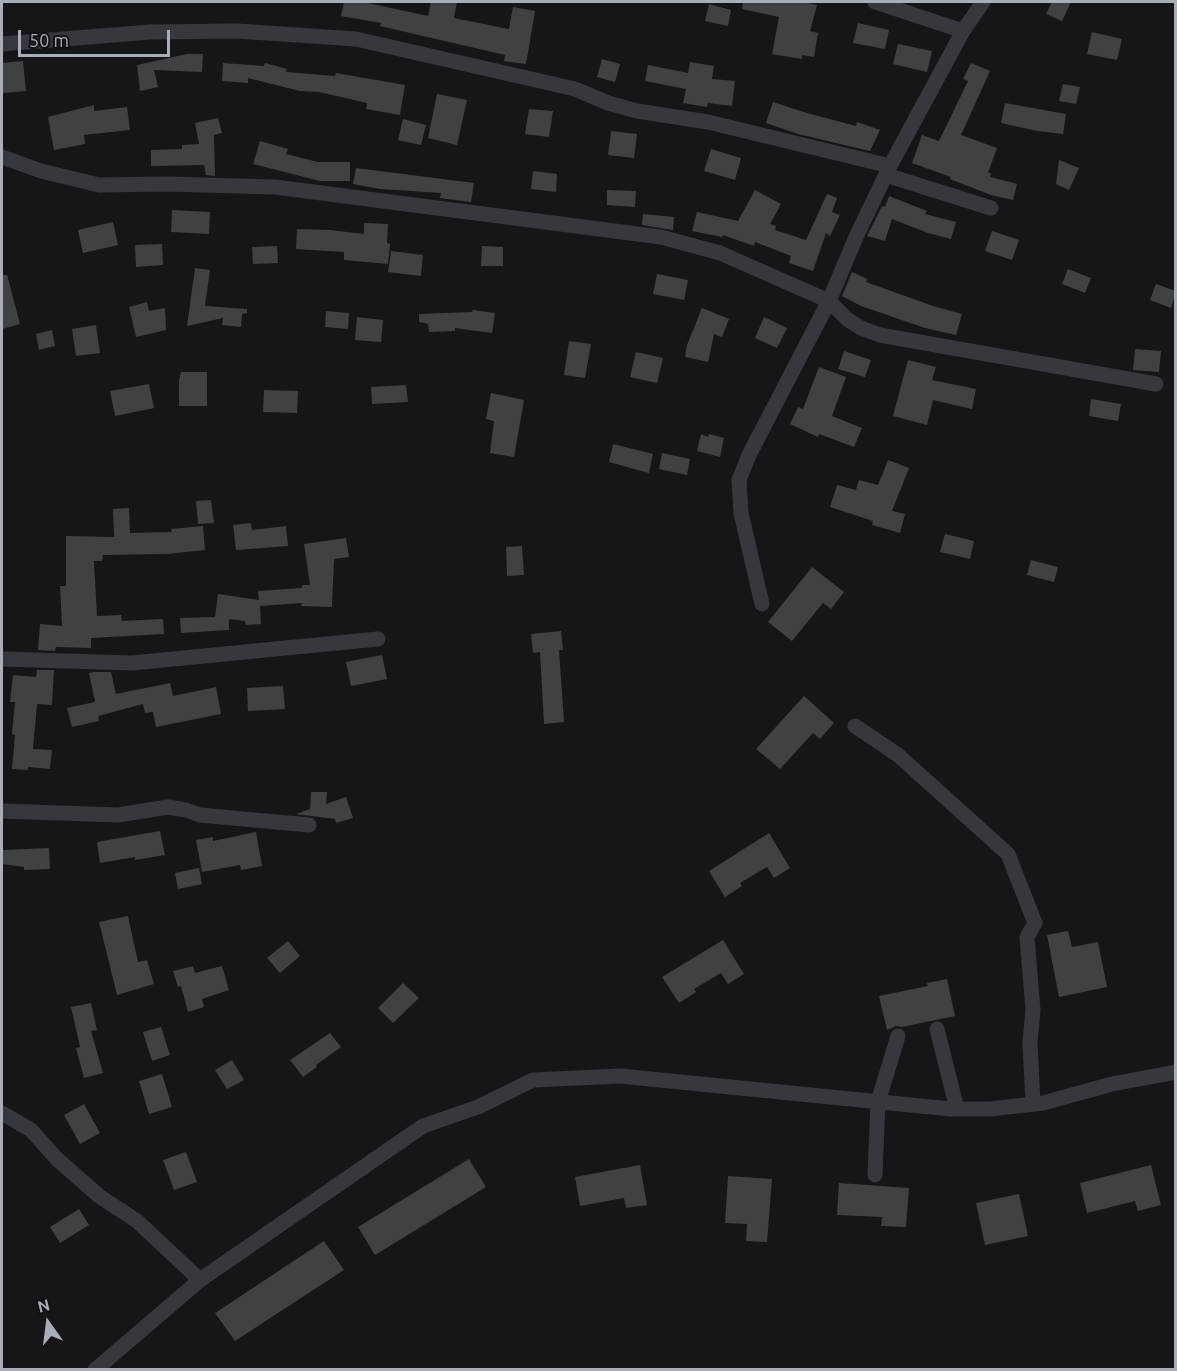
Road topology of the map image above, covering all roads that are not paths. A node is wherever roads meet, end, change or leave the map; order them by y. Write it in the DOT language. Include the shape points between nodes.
graph roads {
  1 [pos="875,2"];
  2 [pos="983,2"];
  3 [pos="963,31"];
  4 [pos="2,44"];
  5 [pos="2,157"];
  6 [pos="888,170"];
  7 [pos="991,208"];
  8 [pos="829,301"];
  9 [pos="1156,384"];
  10 [pos="762,604"];
  11 [pos="378,639"];
  12 [pos="2,659"];
  13 [pos="855,726"];
  14 [pos="2,811"];
  15 [pos="309,825"];
  16 [pos="937,1029"];
  17 [pos="898,1036"];
  18 [pos="1176,1072"];
  19 [pos="878,1102"];
  20 [pos="1033,1104"];
  21 [pos="957,1109"];
  22 [pos="2,1113"];
  23 [pos="875,1175"];
  24 [pos="200,1280"];
  25 [pos="95,1370"];
  1 -- 3 [label="street"];
  2 -- 3 [label="street"];
  3 -- 6 [label="street"];
  4 -- 6 [label="street" via="150,32 237,31 356,39 575,89 637,111 708,122"];
  5 -- 8 [label="street" via="99,185 275,187 661,237 720,253"];
  6 -- 7 [label="street"];
  6 -- 8 [label="street"];
  8 -- 9 [label="street" via="847,319 880,335"];
  8 -- 10 [label="street" via="739,480 741,513"];
  11 -- 12 [label="street" via="132,663"];
  13 -- 20 [label="street" via="898,755 1008,854 1035,923 1027,937 1033,1010"];
  14 -- 15 [label="street" via="118,815 168,807 200,816"];
  16 -- 21 [label="street"];
  17 -- 19 [label="street"];
  18 -- 20 [label="street"];
  19 -- 21 [label="street"];
  19 -- 23 [label="street"];
  19 -- 24 [label="street" via="620,1076 533,1080 478,1107 423,1126"];
  20 -- 21 [label="street"];
  22 -- 24 [label="street" via="31,1130 66,1167 99,1196 137,1221"];
  24 -- 25 [label="street"];
}
